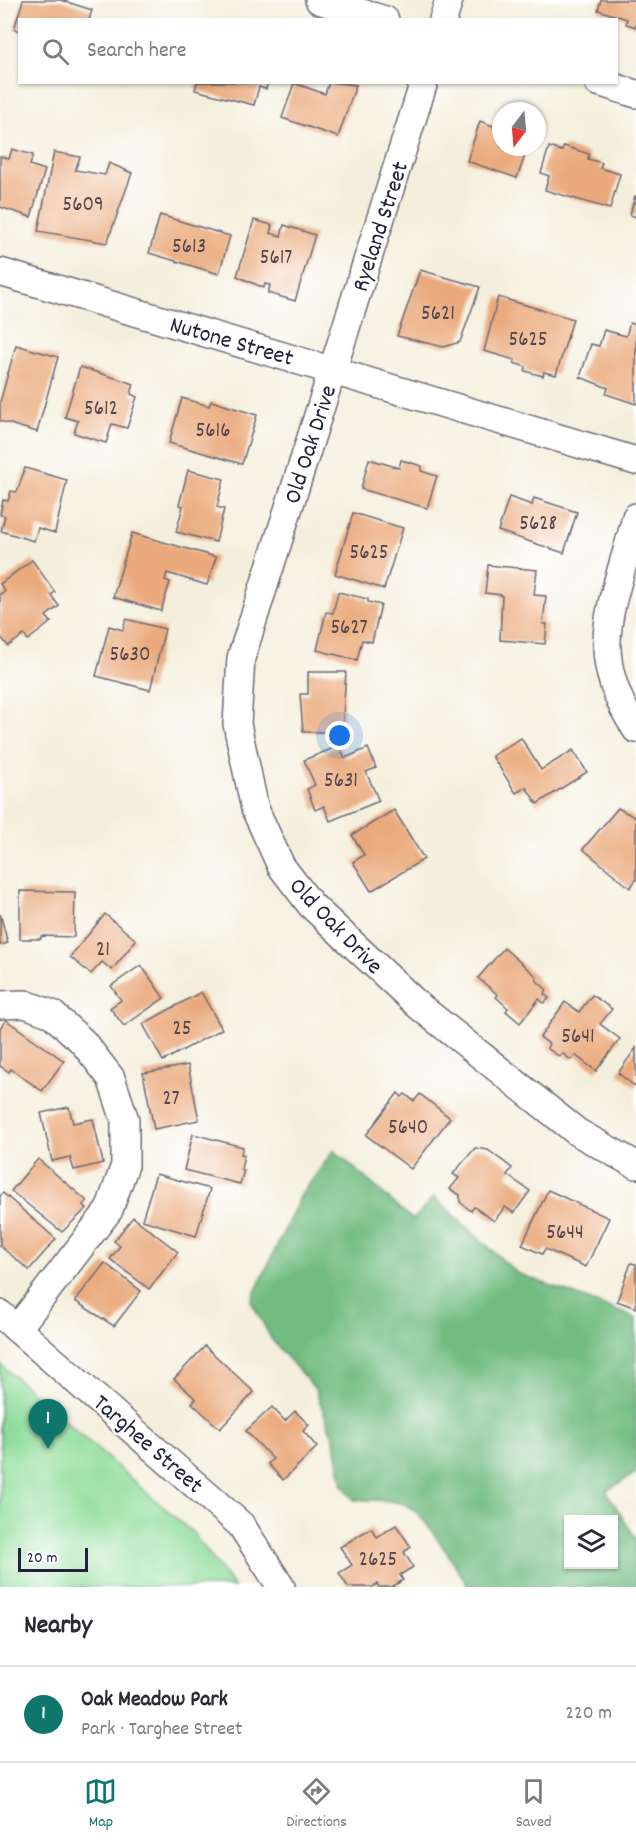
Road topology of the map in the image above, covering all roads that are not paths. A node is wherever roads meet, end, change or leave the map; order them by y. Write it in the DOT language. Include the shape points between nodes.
graph roads {
  1 [pos="319,0"];
  2 [pos="449,0"];
  3 [pos="378,18"];
  4 [pos="444,18"];
  5 [pos="423,84"];
  6 [pos="604,84"];
  7 [pos="636,94"];
  8 [pos="0,272"];
  9 [pos="333,369"];
  10 [pos="636,461"];
  11 [pos="636,517"];
  12 [pos="636,729"];
  13 [pos="0,1005"];
  14 [pos="636,1165"];
  15 [pos="9,1321"];
  16 [pos="281,1587"];
  1 -- 3 [label="street"];
  2 -- 4 [label="street"];
  5 -- 9 [label="street, Ryeland Street"];
  6 -- 7 [label="street"];
  8 -- 9 [label="street, Nutone Street"];
  9 -- 10 [label="street, Nutone Street"];
  9 -- 14 [label="street, Old Oak Drive" via="241,658 237,724 255,809 281,866 311,905 419,1006 577,1132"];
  11 -- 12 [label="street" via="612,601 606,639 607,667 618,700"];
  13 -- 15 [label="street" via="25,1004 51,1014 83,1042 111,1078 125,1120 125,1165 110,1210"];
  15 -- 16 [label="street, Targhee Street" via="241,1525"];
}
